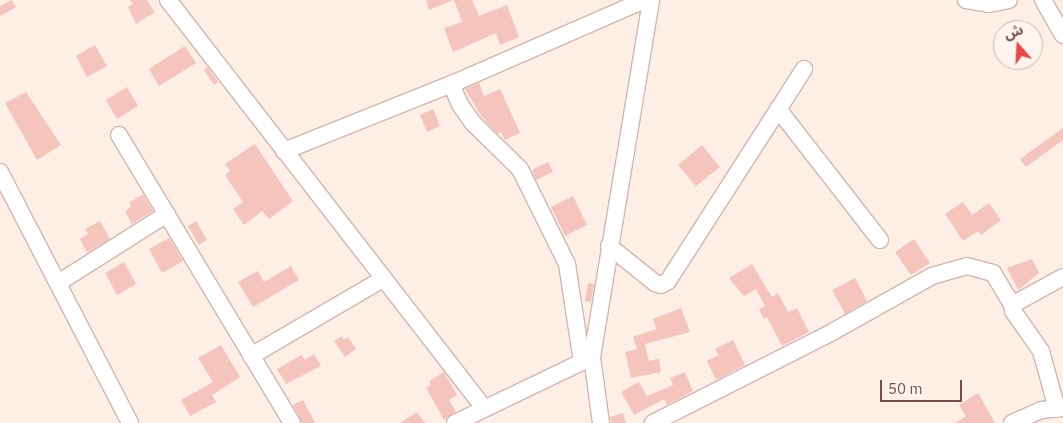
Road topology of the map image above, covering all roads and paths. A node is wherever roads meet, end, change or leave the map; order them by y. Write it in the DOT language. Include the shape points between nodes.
graph roads {
  1 [pos="168,0"];
  2 [pos="644,0"];
  3 [pos="651,0"];
  4 [pos="966,0"];
  5 [pos="1009,0"];
  6 [pos="1043,0"];
  7 [pos="1063,35"];
  8 [pos="804,69"];
  9 [pos="451,84"];
  10 [pos="778,109"];
  11 [pos="119,135"];
  12 [pos="284,151"];
  13 [pos="0,172"];
  14 [pos="167,214"];
  15 [pos="880,240"];
  16 [pos="609,246"];
  17 [pos="1063,278"];
  18 [pos="383,279"];
  19 [pos="58,283"];
  20 [pos="1012,305"];
  21 [pos="251,356"];
  22 [pos="587,360"];
  23 [pos="484,408"];
  24 [pos="1060,408"];
  25 [pos="130,423"];
  26 [pos="292,423"];
  27 [pos="455,423"];
  28 [pos="601,423"];
  29 [pos="653,423"];
  30 [pos="1012,423"];
  1 -- 12 [label="street"];
  2 -- 9 [label="street"];
  3 -- 16 [label="street"];
  4 -- 5 [label="street" via="989,4"];
  6 -- 7 [label="street"];
  8 -- 10 [label="street"];
  9 -- 12 [label="street"];
  9 -- 22 [label="street" via="460,106 473,123 520,169 567,264"];
  10 -- 15 [label="street"];
  10 -- 16 [label="street" via="668,281 661,285 655,283"];
  11 -- 14 [label="street"];
  12 -- 18 [label="street"];
  13 -- 19 [label="street"];
  14 -- 19 [label="street"];
  14 -- 21 [label="street"];
  16 -- 22 [label="street"];
  17 -- 20 [label="street"];
  18 -- 21 [label="street"];
  18 -- 23 [label="street"];
  19 -- 25 [label="street"];
  20 -- 24 [label="street" via="1041,351"];
  20 -- 29 [label="street" via="993,273 967,266 932,276 834,331"];
  21 -- 26 [label="street"];
  22 -- 23 [label="street"];
  22 -- 28 [label="street"];
  23 -- 27 [label="street"];
  24 -- 30 [label="street" via="1041,410"];
}
